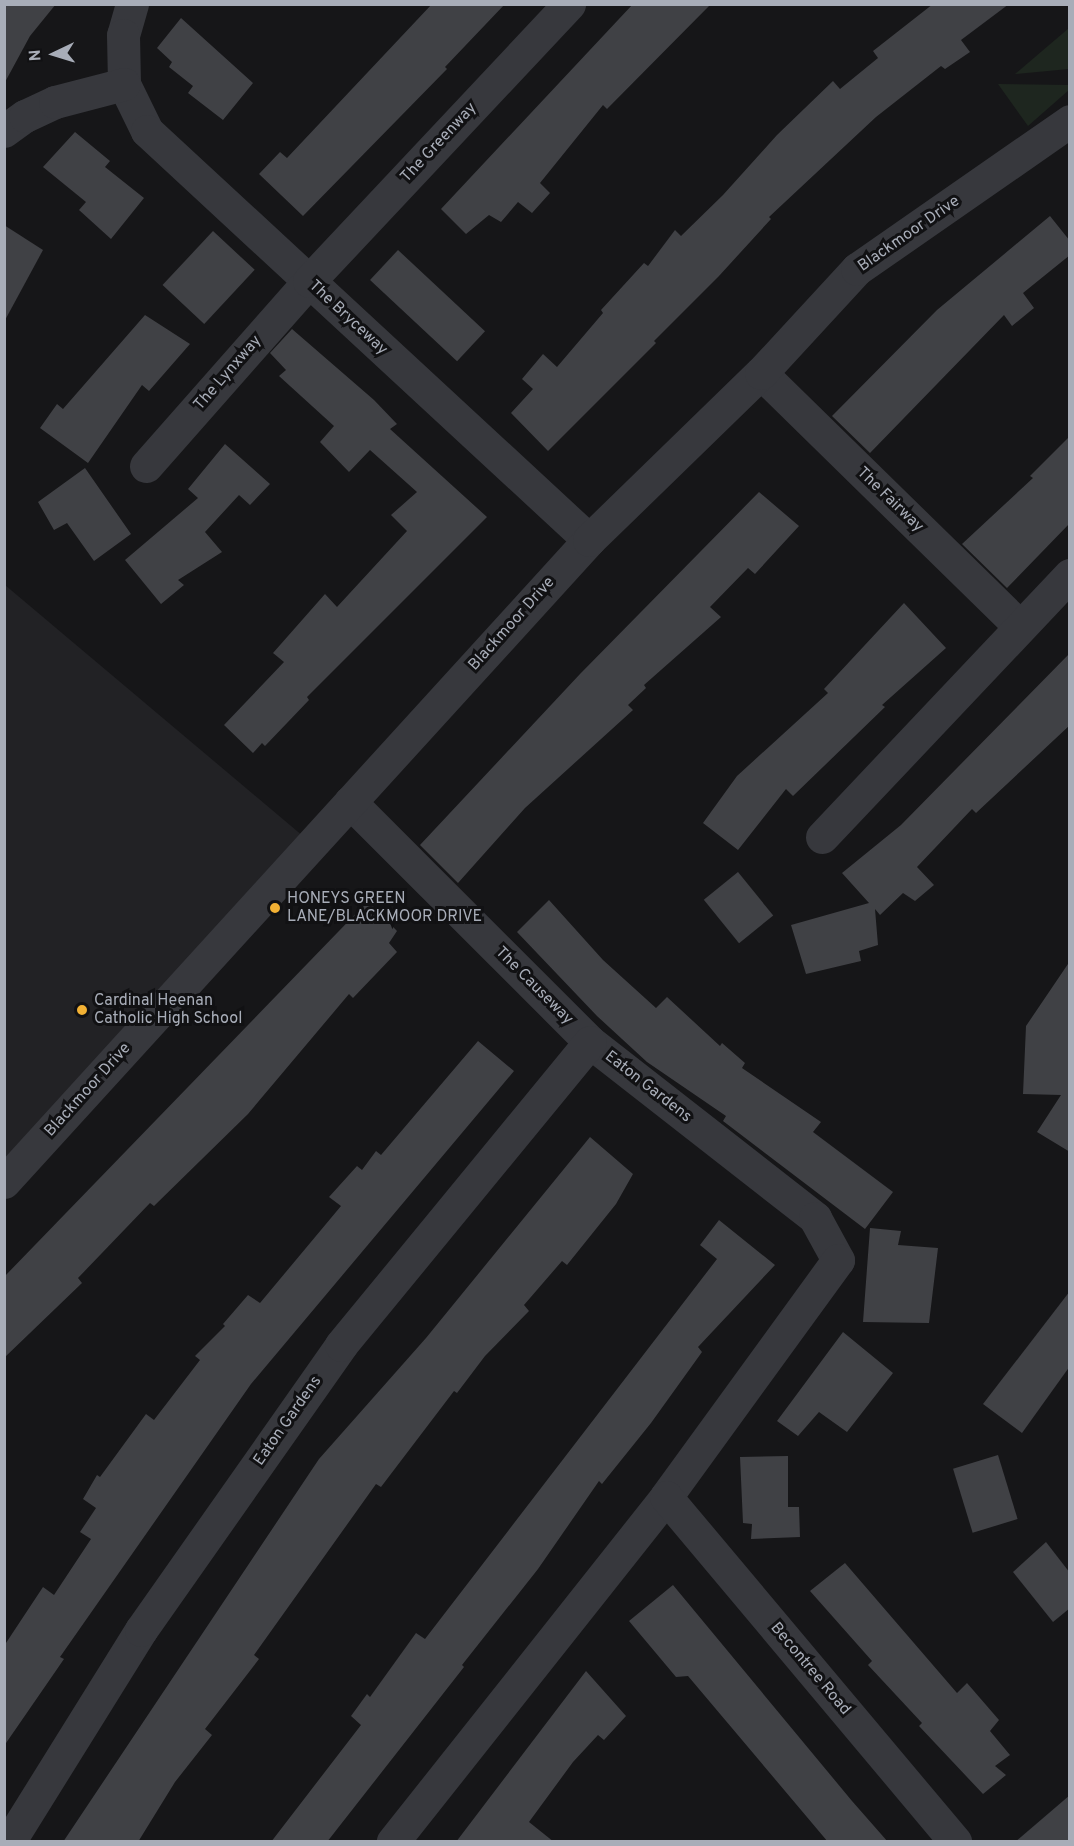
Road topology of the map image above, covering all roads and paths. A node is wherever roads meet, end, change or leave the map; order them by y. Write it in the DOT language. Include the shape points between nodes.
graph roads {
  1 [pos="132,4"];
  2 [pos="569,4"];
  3 [pos="124,84"];
  4 [pos="1070,122"];
  5 [pos="4,131"];
  6 [pos="309,281"];
  7 [pos="761,373"];
  8 [pos="147,466"];
  9 [pos="589,540"];
  10 [pos="1070,575"];
  11 [pos="1019,626"];
  12 [pos="350,802"];
  13 [pos="822,837"];
  14 [pos="590,1042"];
  15 [pos="4,1182"];
  16 [pos="666,1497"];
  17 [pos="9,1842"];
  18 [pos="393,1842"];
  19 [pos="955,1842"];
  1 -- 3 [label="street, The Bryceway" via="123,35"];
  2 -- 6 [label="street, The Greenway"];
  3 -- 5 [label="street" via="55,102"];
  3 -- 6 [label="street, The Bryceway" via="147,131"];
  4 -- 7 [label="street, Blackmoor Drive" via="857,269"];
  6 -- 8 [label="street, The Lynxway"];
  6 -- 9 [label="street, The Bryceway"];
  7 -- 9 [label="street, Blackmoor Drive"];
  7 -- 11 [label="street, The Fairway"];
  9 -- 12 [label="street, Blackmoor Drive"];
  10 -- 11 [label="street"];
  11 -- 13 [label="street"];
  12 -- 14 [label="street, The Causeway"];
  12 -- 15 [label="street, Blackmoor Drive"];
  14 -- 16 [label="street, Eaton Gardens" via="814,1218 838,1260"];
  14 -- 17 [label="street, Eaton Gardens" via="341,1345 141,1630"];
  16 -- 18 [label="street, Eaton Gardens"];
  16 -- 19 [label="street, Becontree Road"];
}
